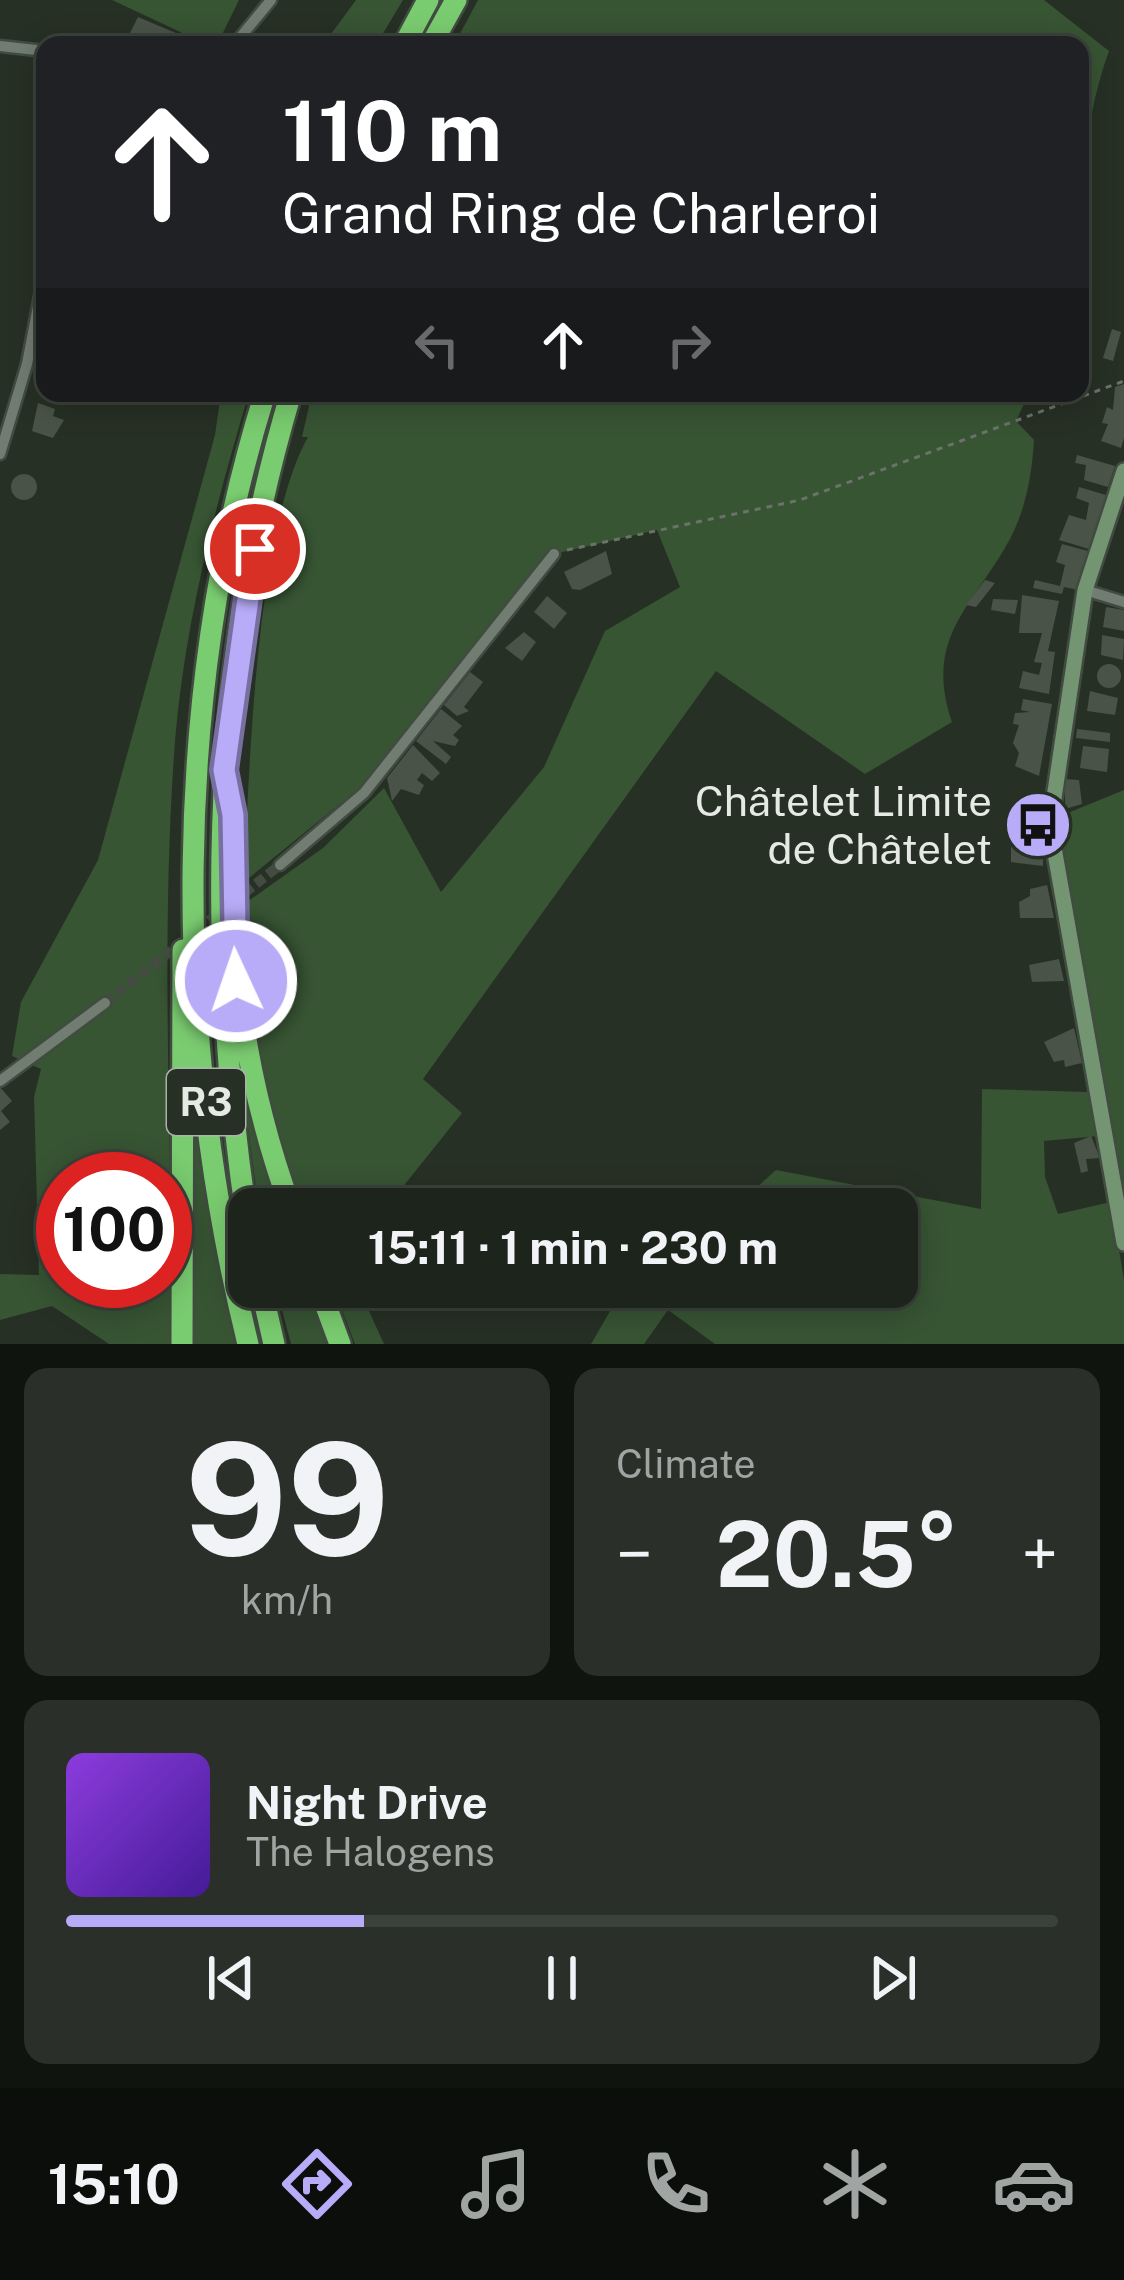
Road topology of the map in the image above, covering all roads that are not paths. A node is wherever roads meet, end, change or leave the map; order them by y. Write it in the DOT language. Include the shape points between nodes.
graph roads {
  1 [pos="271,0"];
  2 [pos="428,0"];
  3 [pos="456,0"];
  4 [pos="241,36"];
  5 [pos="409,36"];
  6 [pos="436,36"];
  7 [pos="0,46"];
  8 [pos="36,50"];
  9 [pos="36,317"];
  10 [pos="264,402"];
  11 [pos="290,402"];
  12 [pos="0,454"];
  13 [pos="1124,471"];
  14 [pos="554,554"];
  15 [pos="1085,590"];
  16 [pos="1124,602"];
  17 [pos="224,770"];
  18 [pos="196,856"];
  19 [pos="280,865"];
  20 [pos="105,1003"];
  21 [pos="0,1081"];
  22 [pos="243,1188"];
  23 [pos="284,1188"];
  24 [pos="1124,1243"];
  25 [pos="266,1308"];
  26 [pos="327,1308"];
  27 [pos="182,1344"];
  28 [pos="248,1344"];
  29 [pos="274,1344"];
  30 [pos="340,1344"];
  1 -- 4 [label="street"];
  2 -- 5 [label="highway"];
  3 -- 6 [label="highway"];
  7 -- 8 [label="street"];
  9 -- 12 [label="street"];
  10 -- 18 [label="highway, R3" via="221,589"];
  11 -- 17 [label="highway, R3" via="246,596"];
  13 -- 15 [label="street"];
  14 -- 19 [label="street" via="364,793"];
  15 -- 16 [label="street"];
  15 -- 24 [label="street" via="1050,825"];
  17 -- 22 [label="highway, R3" via="225,1056"];
  17 -- 23 [label="highway" via="233,815 236,981"];
  18 -- 27 [label="highway" via="184,882"];
  18 -- 28 [label="highway, R3" via="211,1147"];
  20 -- 21 [label="street"];
  25 -- 29 [label="highway"];
  26 -- 30 [label="highway"];
}
